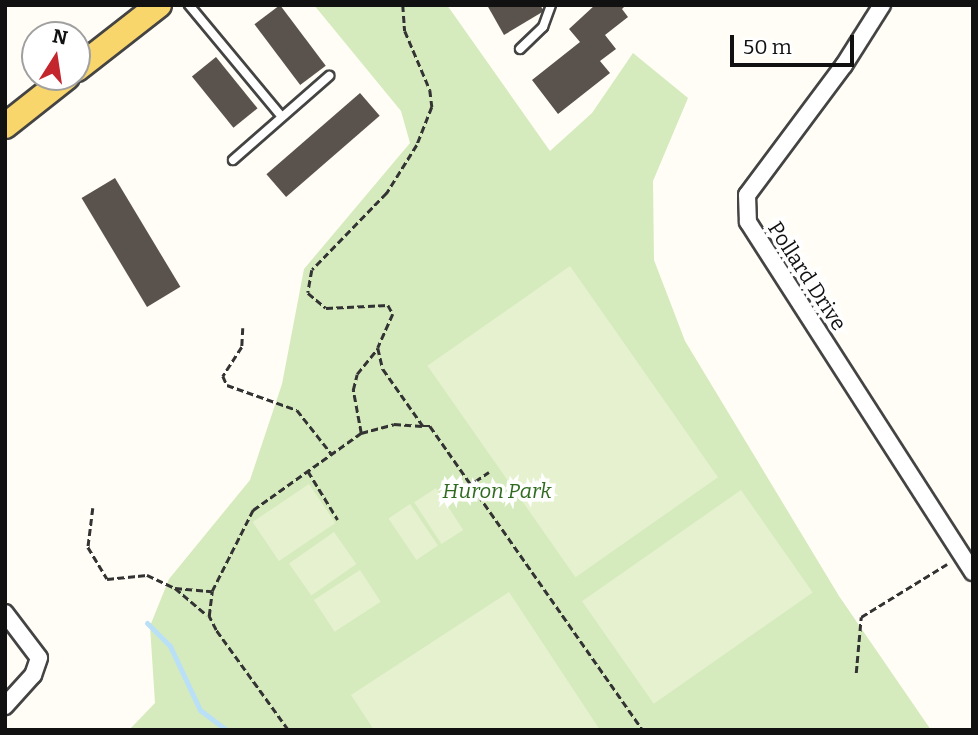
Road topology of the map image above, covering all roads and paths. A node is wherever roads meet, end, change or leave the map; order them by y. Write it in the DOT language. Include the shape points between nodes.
graph roads {
  1 [pos="159,5"];
  2 [pos="189,5"];
  3 [pos="403,5"];
  4 [pos="551,5"];
  5 [pos="882,5"];
  6 [pos="520,49"];
  7 [pos="91,58"];
  8 [pos="329,76"];
  9 [pos="49,91"];
  10 [pos="281,116"];
  11 [pos="5,126"];
  12 [pos="233,160"];
  13 [pos="243,328"];
  14 [pos="378,348"];
  15 [pos="422,426"];
  16 [pos="360,433"];
  17 [pos="332,454"];
  18 [pos="309,471"];
  19 [pos="489,472"];
  20 [pos="470,485"];
  21 [pos="449,499"];
  22 [pos="93,508"];
  23 [pos="338,520"];
  24 [pos="962,555"];
  25 [pos="973,572"];
  26 [pos="175,588"];
  27 [pos="212,591"];
  28 [pos="5,613"];
  29 [pos="208,616"];
  30 [pos="856,673"];
  31 [pos="5,706"];
  32 [pos="288,730"];
  33 [pos="643,730"];
  1 -- 7 [label="main road"];
  2 -- 10 [label="lane"];
  3 -- 14 [label="path" via="405,31 432,107 417,145 387,192 312,270 308,293 312,302 326,308 388,305 393,314"];
  4 -- 6 [label="lane" via="543,27"];
  5 -- 24 [label="street, Pollard Drive" via="844,65 747,195 748,222"];
  8 -- 10 [label="lane"];
  9 -- 11 [label="main road"];
  10 -- 12 [label="lane"];
  13 -- 17 [label="path" via="242,347 223,376 227,385 297,410"];
  14 -- 15 [label="path" via="383,369"];
  14 -- 16 [label="path" via="357,374 353,390"];
  15 -- 16 [label="path" via="394,424"];
  15 -- 20 [label="path" via="430,426"];
  16 -- 17 [label="path"];
  17 -- 18 [label="path"];
  18 -- 23 [label="path"];
  18 -- 27 [label="path" via="254,510"];
  19 -- 20 [label="path"];
  20 -- 21 [label="path"];
  20 -- 33 [label="path"];
  22 -- 26 [label="path" via="88,547 107,579 147,575"];
  24 -- 25 [label="street, Pollard Drive"];
  24 -- 30 [label="path" via="861,617"];
  26 -- 27 [label="path"];
  26 -- 29 [label="path"];
  27 -- 29 [label="path"];
  28 -- 31 [label="street" via="39,658 33,675"];
  29 -- 32 [label="path"];
}
